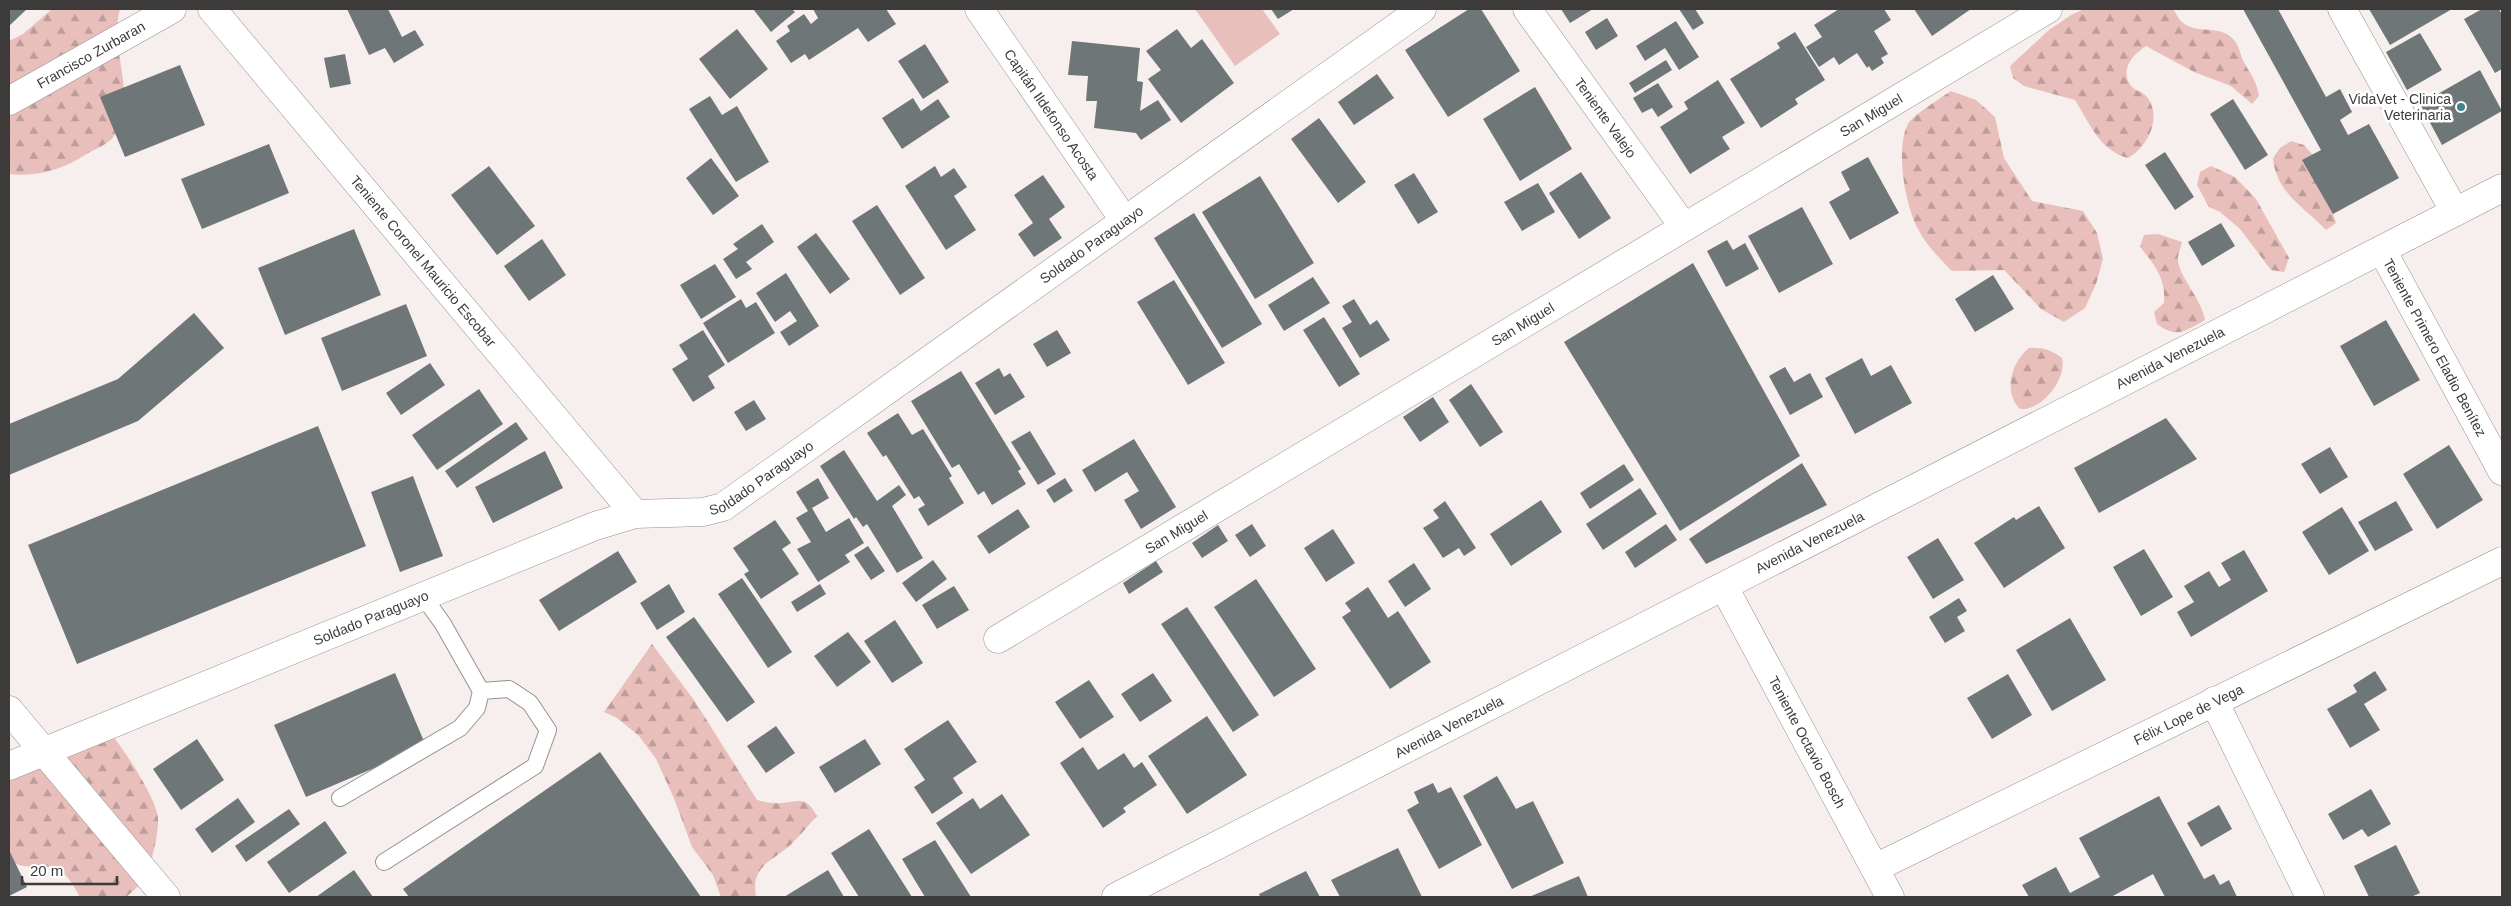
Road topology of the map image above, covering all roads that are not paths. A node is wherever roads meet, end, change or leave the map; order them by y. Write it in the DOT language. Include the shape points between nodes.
graph roads {
  1 [pos="172,9"];
  2 [pos="212,9"];
  3 [pos="979,9"];
  4 [pos="1422,9"];
  5 [pos="1527,9"];
  6 [pos="2048,9"];
  7 [pos="2342,9"];
  8 [pos="9,101"];
  9 [pos="2502,188"];
  10 [pos="2455,212"];
  11 [pos="1124,220"];
  12 [pos="1684,227"];
  13 [pos="2382,250"];
  14 [pos="2502,471"];
  15 [pos="635,514"];
  16 [pos="2502,561"];
  17 [pos="1724,587"];
  18 [pos="423,596"];
  19 [pos="998,639"];
  20 [pos="481,691"];
  21 [pos="2214,701"];
  22 [pos="9,710"];
  23 [pos="44,751"];
  24 [pos="9,766"];
  25 [pos="340,798"];
  26 [pos="384,862"];
  27 [pos="1875,868"];
  28 [pos="166,897"];
  29 [pos="1116,897"];
  30 [pos="1890,897"];
  31 [pos="2310,897"];
  1 -- 8 [label="street, Francisco Zurbaran"];
  2 -- 15 [label="street, Teniente Coronel Mauricio Escobar"];
  3 -- 11 [label="street, Capitán Ildefonso Acosta"];
  4 -- 11 [label="street, Soldado Paraguayo"];
  5 -- 12 [label="street, Teniente Valejo"];
  6 -- 12 [label="street, San Miguel"];
  7 -- 10 [label="street"];
  9 -- 10 [label="street, Avenida Venezuela"];
  10 -- 13 [label="street, Avenida Venezuela"];
  11 -- 15 [label="street, Soldado Paraguayo" via="723,507 704,512"];
  12 -- 19 [label="street, San Miguel"];
  13 -- 14 [label="street, Teniente Primero Eladio Benítez"];
  13 -- 17 [label="street, Avenida Venezuela"];
  15 -- 18 [label="street, Soldado Paraguayo" via="595,526"];
  16 -- 21 [label="street, Félix Lope de Vega"];
  17 -- 27 [label="street, Teniente Octavio Bosch"];
  17 -- 29 [label="street, Avenida Venezuela"];
  18 -- 20 [label="lane"];
  18 -- 23 [label="street, Soldado Paraguayo"];
  20 -- 25 [label="lane" via="477,708 460,728"];
  20 -- 26 [label="lane" via="510,688 530,703 548,730 535,766"];
  21 -- 27 [label="street, Félix Lope de Vega"];
  21 -- 31 [label="street"];
  22 -- 23 [label="street"];
  23 -- 24 [label="street, Soldado Paraguayo"];
  23 -- 28 [label="street"];
  27 -- 30 [label="street, Teniente Octavio Bosch"];
}
